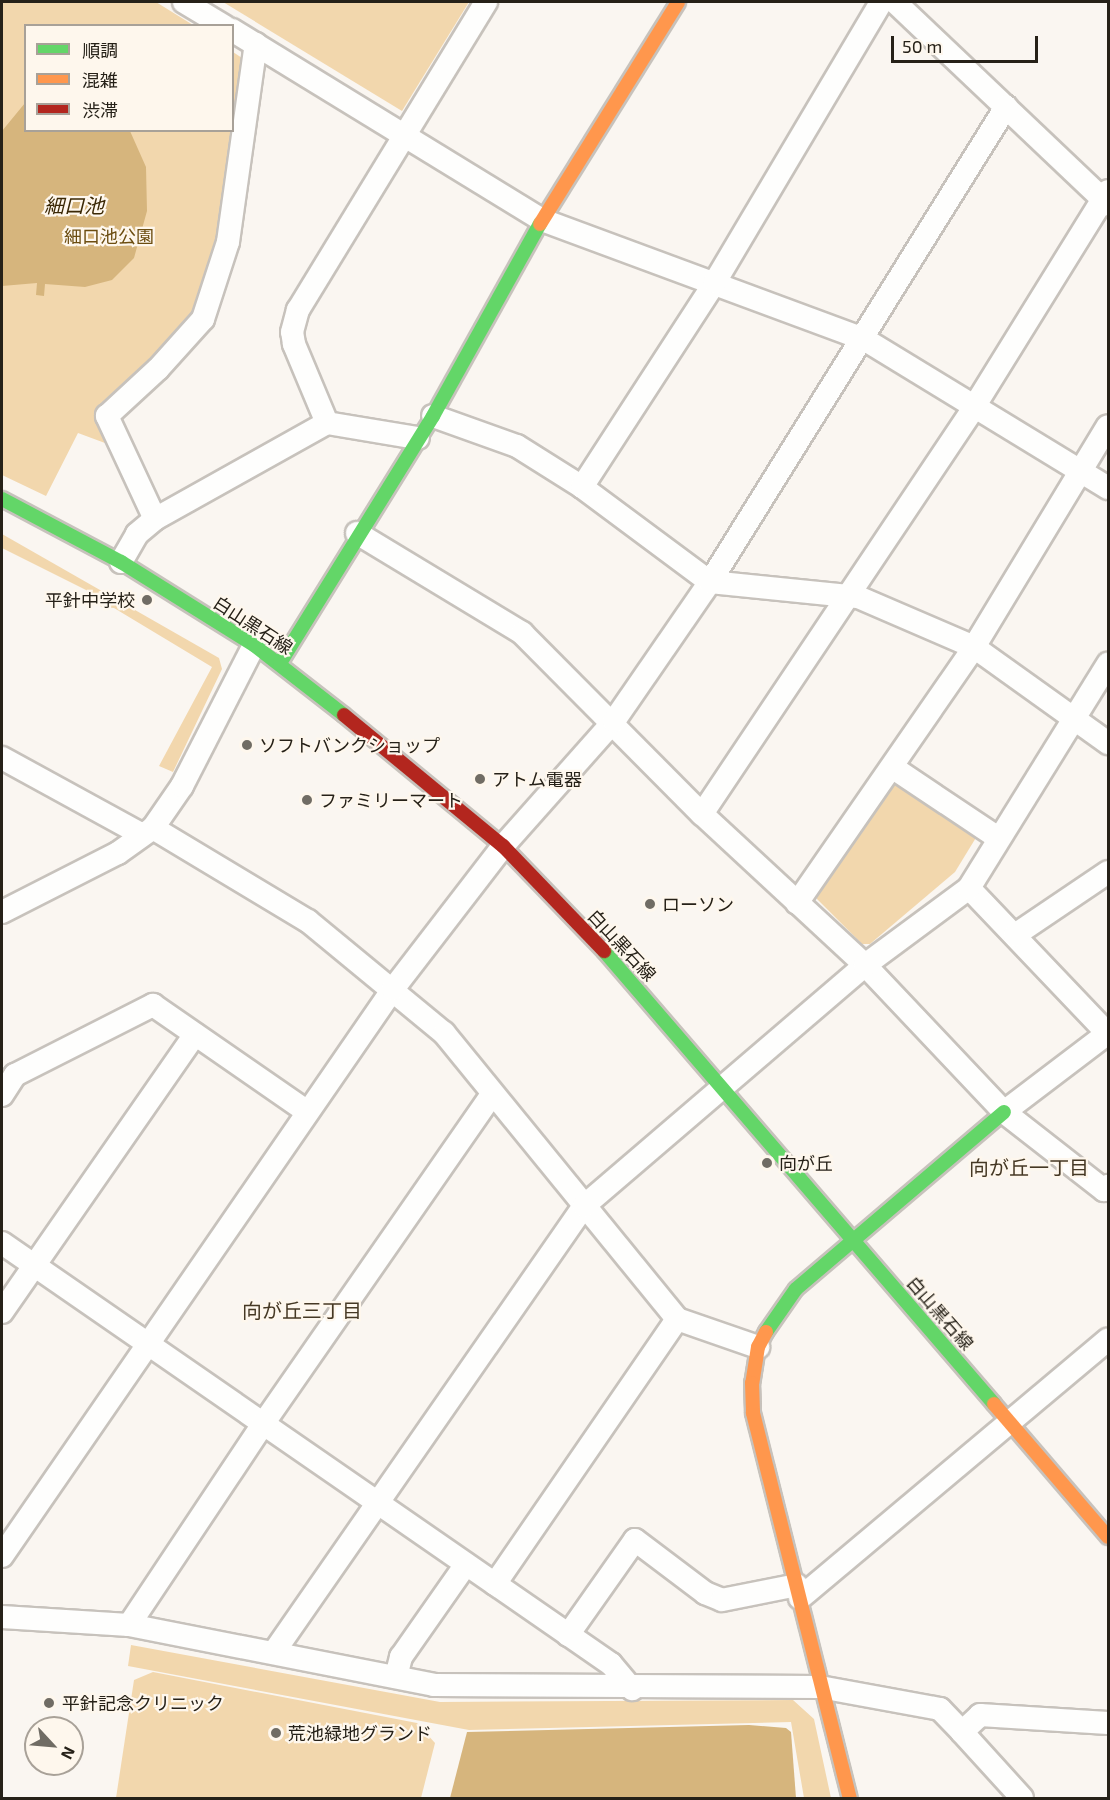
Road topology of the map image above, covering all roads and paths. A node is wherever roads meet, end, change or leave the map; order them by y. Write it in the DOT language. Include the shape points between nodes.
graph roads {
  1 [pos="184,2"];
  2 [pos="486,2"];
  3 [pos="678,2"];
  4 [pos="881,2"];
  5 [pos="895,2"];
  6 [pos="221,24"];
  7 [pos="234,31"];
  8 [pos="256,44"];
  9 [pos="1006,107"];
  10 [pos="404,138"];
  11 [pos="1106,198"];
  12 [pos="542,220"];
  13 [pos="715,282"];
  14 [pos="864,339"];
  15 [pos="974,406"];
  16 [pos="433,417"];
  17 [pos="327,423"];
  18 [pos="1108,426"];
  19 [pos="418,438"];
  20 [pos="1080,471"];
  21 [pos="582,487"];
  22 [pos="1108,488"];
  23 [pos="2,499"];
  24 [pos="155,519"];
  25 [pos="357,533"];
  26 [pos="121,562"];
  27 [pos="710,582"];
  28 [pos="849,596"];
  29 [pos="254,645"];
  30 [pos="974,647"];
  31 [pos="280,663"];
  32 [pos="1108,664"];
  33 [pos="1076,717"];
  34 [pos="614,721"];
  35 [pos="1108,743"];
  36 [pos="2,758"];
  37 [pos="892,768"];
  38 [pos="702,814"];
  39 [pos="147,831"];
  40 [pos="998,838"];
  41 [pos="503,846"];
  42 [pos="1108,872"];
  43 [pos="969,888"];
  44 [pos="797,903"];
  45 [pos="2,912"];
  46 [pos="1015,935"];
  47 [pos="866,965"];
  48 [pos="393,989"];
  49 [pos="1108,1033"];
  50 [pos="195,1034"];
  51 [pos="722,1087"];
  52 [pos="492,1094"];
  53 [pos="2,1095"];
  54 [pos="306,1111"];
  55 [pos="1004,1112"];
  56 [pos="1108,1186"];
  57 [pos="584,1206"];
  58 [pos="854,1241"];
  59 [pos="2,1243"];
  60 [pos="33,1265"];
  61 [pos="2,1312"];
  62 [pos="677,1319"];
  63 [pos="1108,1340"];
  64 [pos="147,1344"];
  65 [pos="758,1347"];
  66 [pos="1009,1421"];
  67 [pos="263,1424"];
  68 [pos="379,1503"];
  69 [pos="1108,1537"];
  70 [pos="2,1556"];
  71 [pos="466,1564"];
  72 [pos="495,1584"];
  73 [pos="798,1591"];
  74 [pos="2,1617"];
  75 [pos="129,1625"];
  76 [pos="568,1635"];
  77 [pos="274,1652"];
  78 [pos="396,1677"];
  79 [pos="820,1687"];
  80 [pos="632,1689"];
  81 [pos="1108,1723"];
  82 [pos="962,1732"];
  83 [pos="841,1764"];
  84 [pos="831,1798"];
  85 [pos="850,1798"];
  86 [pos="1022,1798"];
  1 -- 6 [label="street"];
  2 -- 10 [label="street"];
  3 -- 12 [label="street"];
  4 -- 13 [label="street"];
  5 -- 9 [label="street"];
  7 -- 8 [label="street"];
  8 -- 10 [label="street"];
  8 -- 24 [label="street" via="228,242 203,318 158,369 107,416"];
  9 -- 11 [label="street"];
  9 -- 14 [label="street"];
  10 -- 12 [label="street"];
  10 -- 17 [label="street" via="298,310 294,323 294,344"];
  11 -- 15 [label="street"];
  12 -- 13 [label="street"];
  12 -- 16 [label="street"];
  13 -- 14 [label="street"];
  13 -- 21 [label="street"];
  14 -- 15 [label="street"];
  14 -- 27 [label="street"];
  15 -- 20 [label="street"];
  15 -- 28 [label="street"];
  16 -- 19 [label="street"];
  16 -- 21 [label="street" via="517,446"];
  17 -- 19 [label="street"];
  17 -- 24 [label="street"];
  18 -- 20 [label="street"];
  19 -- 25 [label="street"];
  20 -- 22 [label="street"];
  20 -- 30 [label="street"];
  21 -- 27 [label="street"];
  23 -- 26 [label="street, 白山黒石線"];
  24 -- 26 [label="street" via="137,534"];
  25 -- 31 [label="street"];
  25 -- 34 [label="street" via="522,633"];
  26 -- 29 [label="street, 白山黒石線"];
  27 -- 28 [label="street"];
  27 -- 34 [label="street"];
  28 -- 30 [label="street"];
  28 -- 38 [label="street"];
  29 -- 31 [label="street, 白山黒石線"];
  29 -- 39 [label="street" via="182,786"];
  30 -- 33 [label="street"];
  30 -- 37 [label="street"];
  31 -- 41 [label="street, 白山黒石線" via="425,778"];
  32 -- 33 [label="street"];
  33 -- 35 [label="street"];
  33 -- 40 [label="street"];
  34 -- 38 [label="street"];
  34 -- 41 [label="street"];
  36 -- 39 [label="street"];
  37 -- 40 [label="street"];
  37 -- 44 [label="street"];
  38 -- 44 [label="street"];
  39 -- 45 [label="street" via="118,853"];
  39 -- 48 [label="street" via="308,921"];
  40 -- 43 [label="street"];
  41 -- 48 [label="street"];
  41 -- 51 [label="street, 白山黒石線" via="613,960"];
  42 -- 46 [label="street"];
  43 -- 46 [label="street"];
  43 -- 47 [label="street"];
  44 -- 47 [label="street"];
  46 -- 49 [label="street"];
  47 -- 51 [label="street"];
  47 -- 55 [label="street"];
  48 -- 52 [label="street" via="444,1033"];
  48 -- 54 [label="street"];
  49 -- 55 [label="street"];
  50 -- 53 [label="street" via="153,1005 15,1075"];
  50 -- 54 [label="street"];
  50 -- 60 [label="street"];
  51 -- 57 [label="street"];
  51 -- 58 [label="street, 白山黒石線"];
  52 -- 57 [label="street"];
  52 -- 67 [label="street"];
  54 -- 64 [label="street"];
  55 -- 56 [label="street" via="1104,1190"];
  55 -- 58 [label="street"];
  57 -- 62 [label="street"];
  57 -- 68 [label="street"];
  58 -- 65 [label="street" via="796,1288 774,1316"];
  58 -- 66 [label="street, 白山黒石線"];
  59 -- 60 [label="street"];
  60 -- 61 [label="street"];
  60 -- 64 [label="street"];
  62 -- 65 [label="street"];
  62 -- 72 [label="street"];
  63 -- 66 [label="street"];
  64 -- 67 [label="street"];
  64 -- 70 [label="street"];
  65 -- 73 [label="street" via="752,1383 753,1413"];
  66 -- 69 [label="street, 白山黒石線"];
  66 -- 73 [label="street"];
  67 -- 68 [label="street"];
  67 -- 75 [label="street"];
  68 -- 71 [label="street"];
  68 -- 77 [label="street"];
  71 -- 72 [label="street"];
  71 -- 78 [label="street" via="401,1657"];
  72 -- 76 [label="street"];
  73 -- 76 [label="street" via="722,1600 705,1593 635,1540"];
  73 -- 79 [label="street"];
  74 -- 75 [label="street"];
  75 -- 77 [label="street"];
  76 -- 80 [label="street" via="611,1665"];
  77 -- 78 [label="street"];
  78 -- 80 [label="street" via="434,1685"];
  79 -- 80 [label="street"];
  79 -- 82 [label="street" via="940,1708"];
  79 -- 83 [label="street"];
  81 -- 82 [label="street" via="980,1716"];
  82 -- 86 [label="street"];
  83 -- 84 [label="street"];
  83 -- 85 [label="street"];
}
